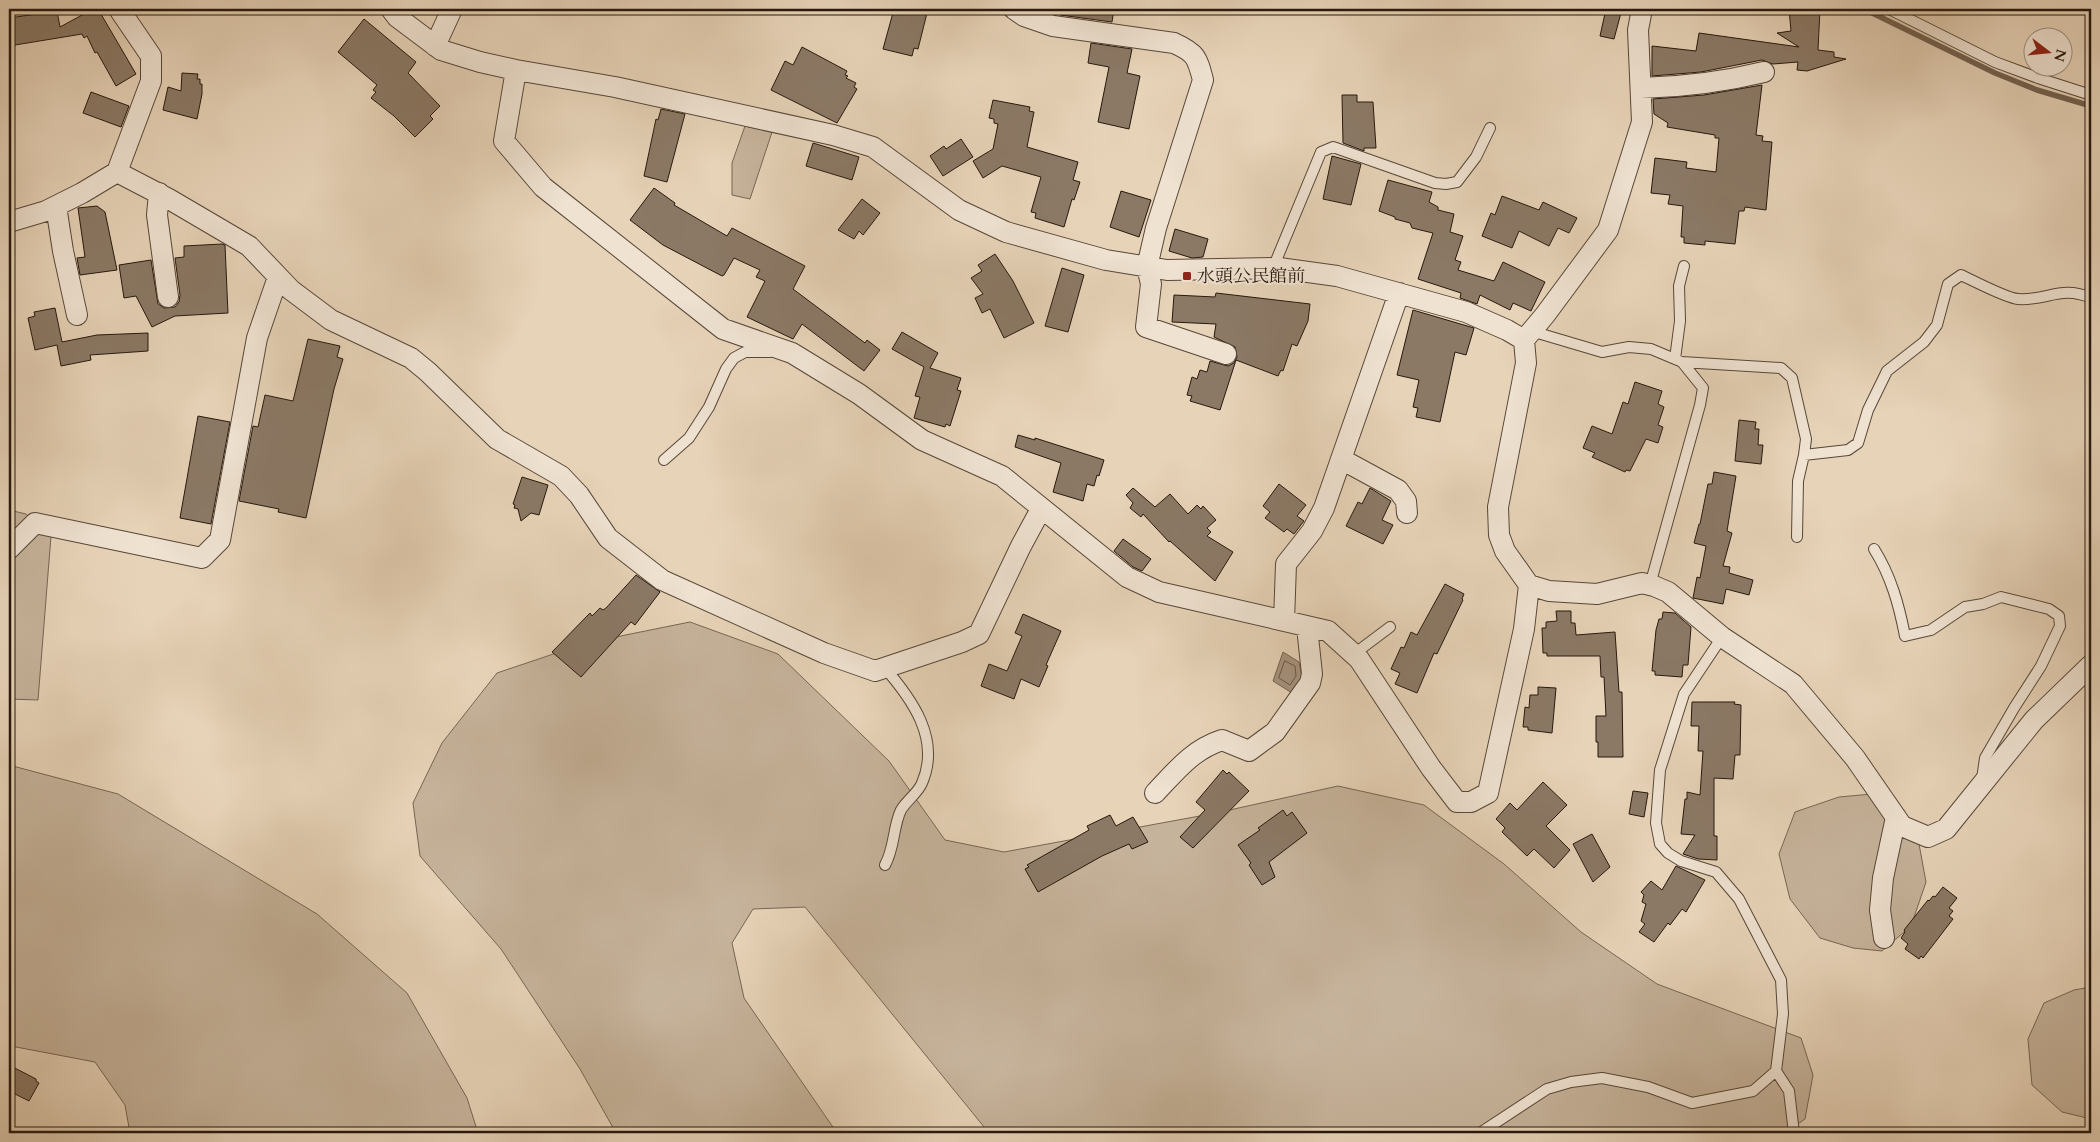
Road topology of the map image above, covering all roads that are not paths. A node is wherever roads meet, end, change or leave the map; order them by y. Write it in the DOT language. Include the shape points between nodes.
graph roads {
  1 [pos="119,9"];
  2 [pos="391,9"];
  3 [pos="452,9"];
  4 [pos="1014,9"];
  5 [pos="1642,9"];
  6 [pos="1890,9"];
  7 [pos="435,46"];
  8 [pos="516,70"];
  9 [pos="1764,72"];
  10 [pos="1641,88"];
  11 [pos="2091,95"];
  12 [pos="1490,128"];
  13 [pos="117,172"];
  14 [pos="159,194"];
  15 [pos="56,206"];
  16 [pos="9,222"];
  17 [pos="1684,266"];
  18 [pos="1147,267"];
  19 [pos="1273,268"];
  20 [pos="278,277"];
  21 [pos="1399,293"];
  22 [pos="168,297"];
  23 [pos="2091,298"];
  24 [pos="78,315"];
  25 [pos="1527,335"];
  26 [pos="789,352"];
  27 [pos="1226,354"];
  28 [pos="1678,361"];
  29 [pos="1804,455"];
  30 [pos="1341,459"];
  31 [pos="664,460"];
  32 [pos="1041,509"];
  33 [pos="1407,513"];
  34 [pos="1797,536"];
  35 [pos="9,549"];
  36 [pos="1874,549"];
  37 [pos="1529,585"];
  38 [pos="1650,585"];
  39 [pos="1284,621"];
  40 [pos="1307,626"];
  41 [pos="1390,627"];
  42 [pos="1722,637"];
  43 [pos="1354,654"];
  44 [pos="2091,665"];
  45 [pos="884,667"];
  46 [pos="1981,785"];
  47 [pos="1156,793"];
  48 [pos="1896,817"];
  49 [pos="885,865"];
  50 [pos="1884,938"];
  51 [pos="1776,1071"];
  52 [pos="1480,1133"];
  53 [pos="1794,1133"];
  1 -- 13 [label="street" via="151,56 151,81"];
  2 -- 7 [label="street"];
  3 -- 7 [label="street"];
  4 -- 18 [label="street" via="1053,26 1174,43 1191,51 1199,64 1203,80 1156,228"];
  5 -- 10 [label="street" via="1638,30"];
  6 -- 11 [label="lane" via="1995,62"];
  7 -- 8 [label="street"];
  8 -- 18 [label="street" via="625,89 865,144 959,210 1006,232 1106,260"];
  8 -- 26 [label="street" via="504,141 542,187 723,329"];
  9 -- 10 [label="street" via="1698,84"];
  10 -- 25 [label="street" via="1642,122 1608,230"];
  12 -- 19 [label="lane" via="1476,156 1457,182 1446,184 1435,183 1333,146 1321,152"];
  13 -- 14 [label="street"];
  13 -- 15 [label="street"];
  14 -- 20 [label="street" via="249,246"];
  14 -- 22 [label="street" via="157,215"];
  15 -- 16 [label="street"];
  15 -- 24 [label="street"];
  17 -- 28 [label="lane" via="1679,286"];
  18 -- 19 [label="street" via="1188,271"];
  18 -- 27 [label="street" via="1151,284 1146,327"];
  19 -- 21 [label="street" via="1337,276"];
  20 -- 35 [label="street" via="257,338 220,540 202,558 35,523"];
  20 -- 45 [label="street" via="331,320 411,358 497,439 561,476 579,495 608,538 662,580 824,653 874,671"];
  21 -- 25 [label="street" via="1466,312"];
  21 -- 30 [label="street"];
  23 -- 29 [label="lane" via="2064,292 2017,299 1960,275 1948,284 1937,325 1924,342 1887,371 1868,410 1858,443 1848,450"];
  25 -- 28 [label="lane" via="1602,352 1629,347 1651,349"];
  25 -- 37 [label="street" via="1526,363 1498,506 1499,535 1505,551"];
  26 -- 31 [label="lane" via="745,352 734,358 710,407 689,438"];
  26 -- 32 [label="street" via="859,394 922,440 1002,476"];
  28 -- 29 [label="lane" via="1781,368 1792,378 1806,439"];
  28 -- 38 [label="lane" via="1703,388"];
  29 -- 34 [label="lane" via="1798,481"];
  30 -- 33 [label="street" via="1398,490 1406,501"];
  30 -- 39 [label="street" via="1324,508 1312,531 1286,564"];
  32 -- 39 [label="street" via="1127,576 1159,592"];
  32 -- 45 [label="street" via="979,634"];
  36 -- 46 [label="lane" via="1899,603 1904,636 1931,630 1966,607 2001,597 2049,609 2059,616 2060,626 2041,666 1985,758"];
  37 -- 38 [label="street" via="1549,591 1597,594 1642,583"];
  37 -- 43 [label="street" via="1524,629 1488,793 1471,802 1457,802"];
  38 -- 42 [label="street" via="1668,592"];
  39 -- 40 [label="street"];
  40 -- 43 [label="street" via="1328,631"];
  40 -- 47 [label="street" via="1312,674 1310,684 1275,732 1249,751 1222,740 1208,744 1191,755"];
  41 -- 43 [label="lane"];
  42 -- 48 [label="street" via="1793,684 1855,758"];
  42 -- 51 [label="lane" via="1684,694 1660,770 1656,823 1660,844 1668,854 1716,872 1739,899 1781,980 1783,1014"];
  44 -- 46 [label="street" via="2034,720"];
  45 -- 49 [label="lane" via="907,695 924,725 929,745 929,760 922,784 901,811"];
  46 -- 48 [label="street" via="1946,829 1928,837 1902,826"];
  48 -- 50 [label="street" via="1883,878 1880,910"];
  51 -- 52 [label="lane" via="1753,1091 1692,1103 1648,1087 1602,1078 1572,1082 1547,1089"];
  51 -- 53 [label="lane" via="1789,1091"];
}
